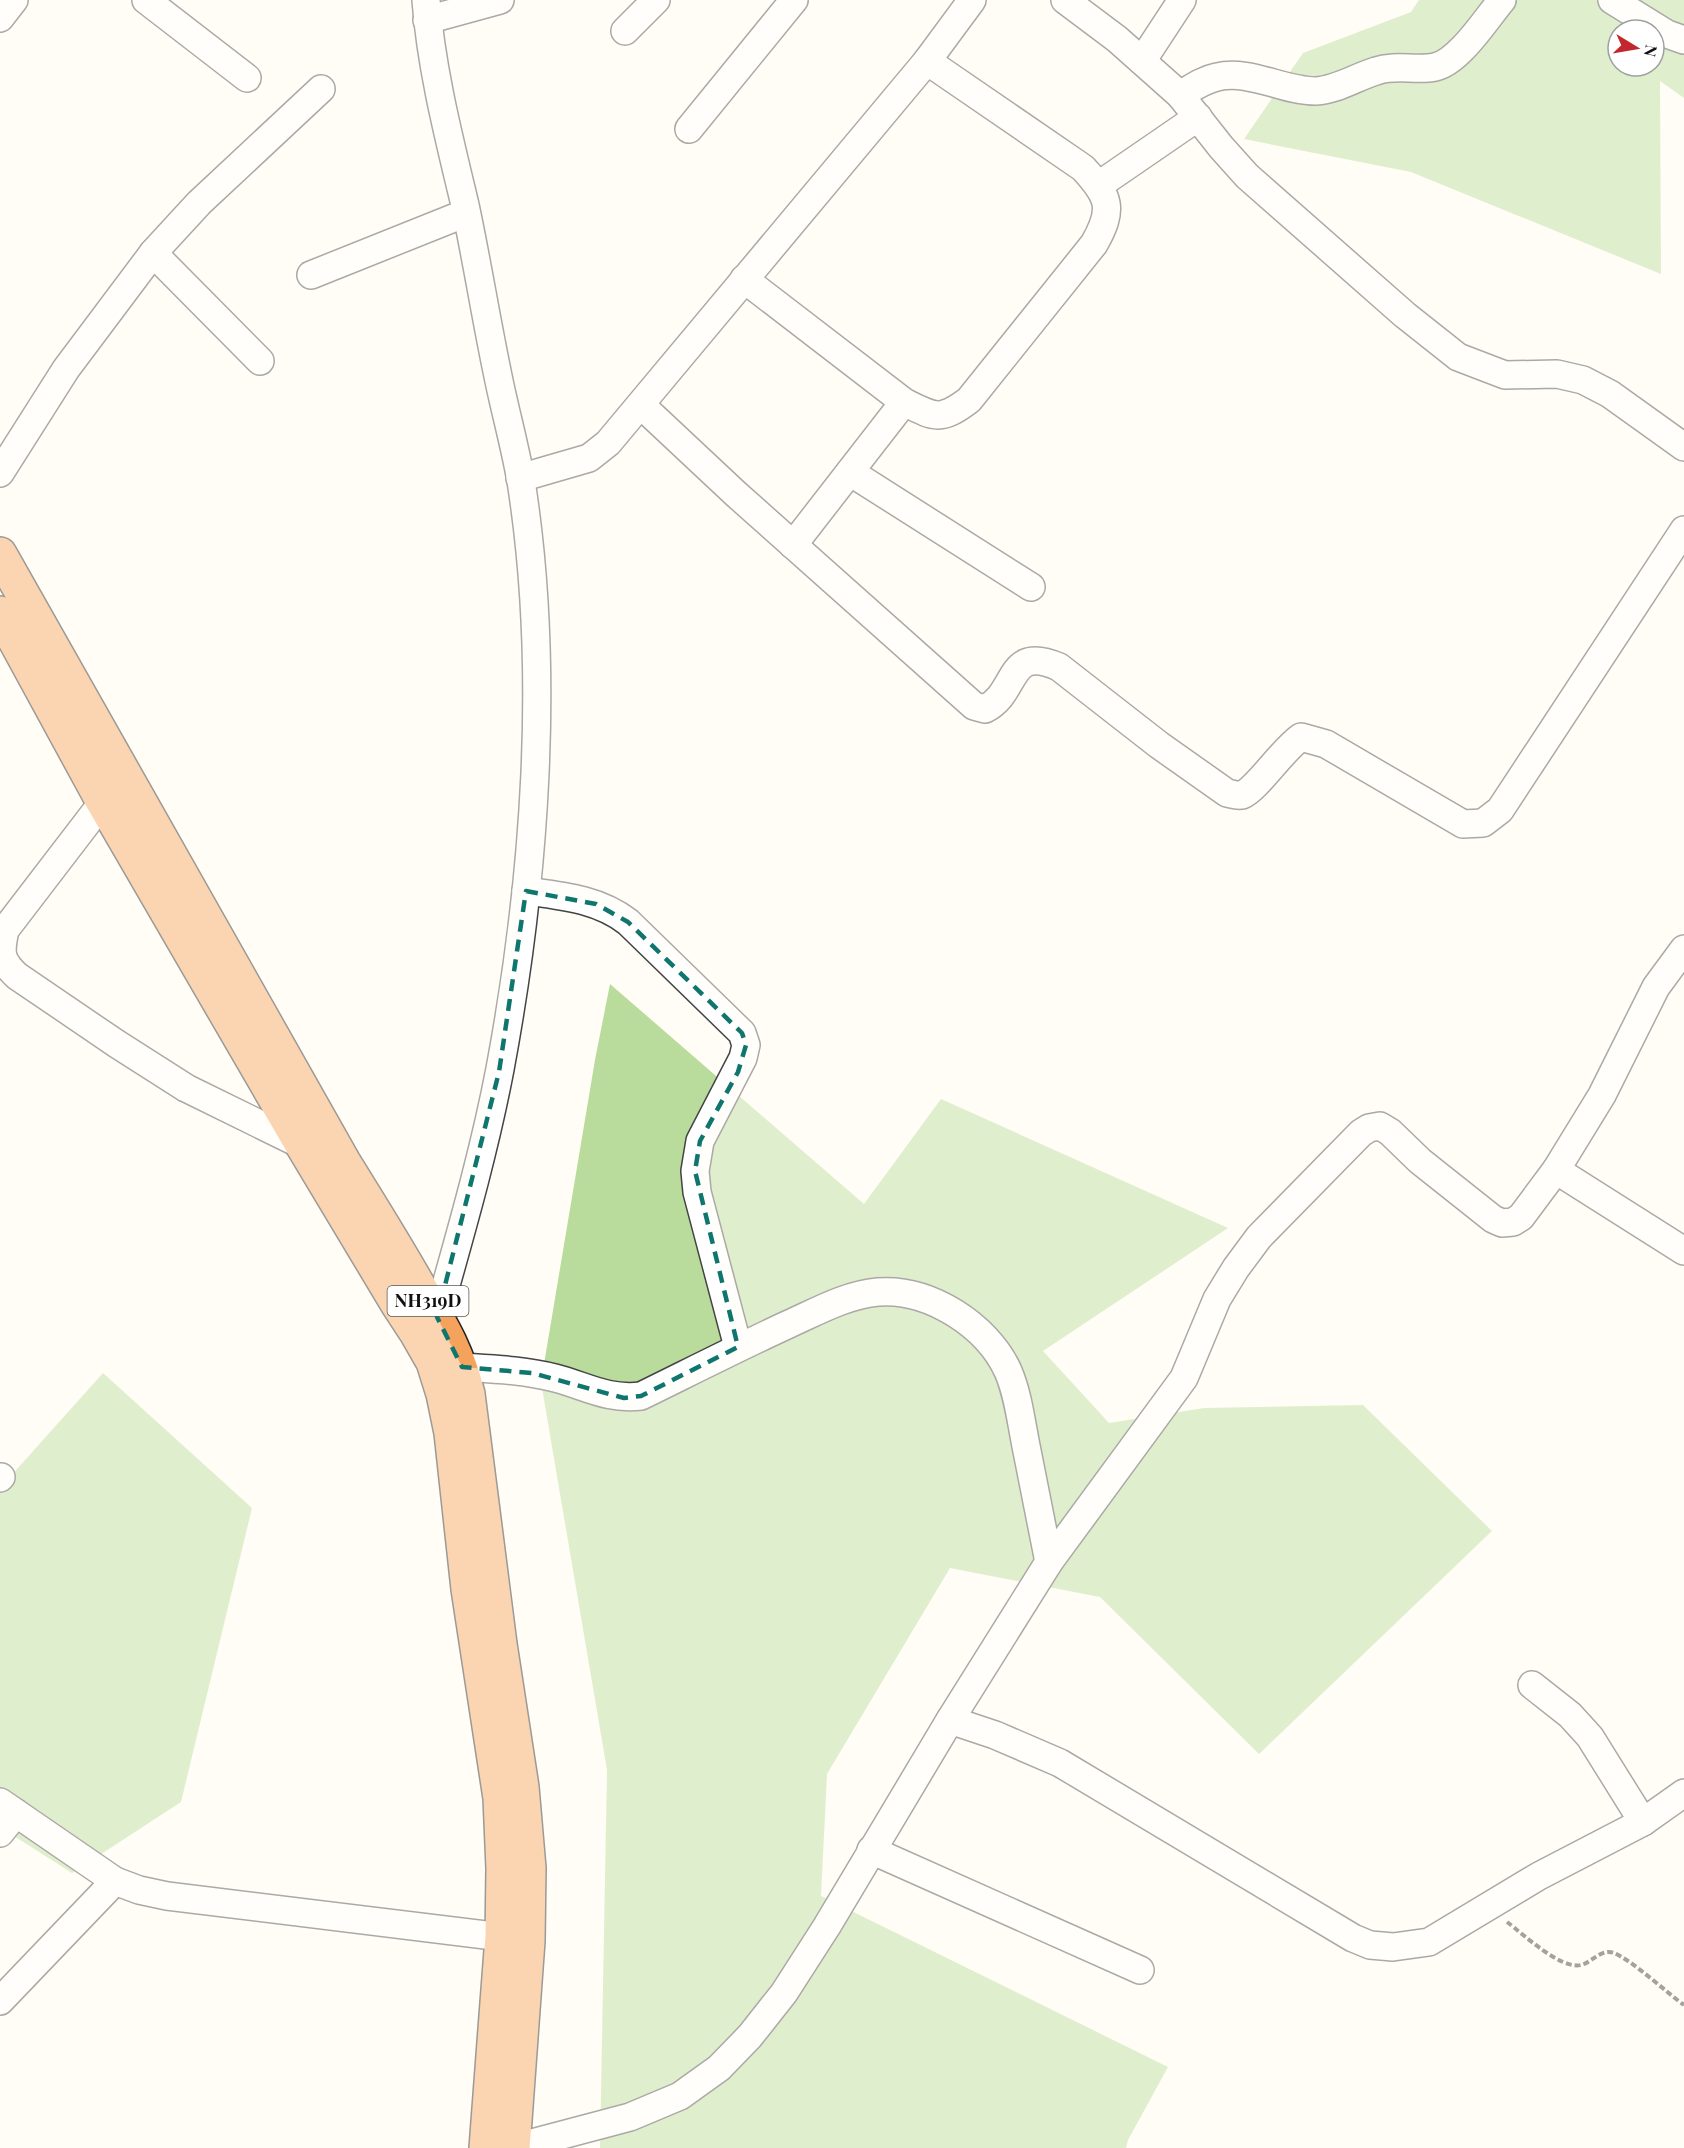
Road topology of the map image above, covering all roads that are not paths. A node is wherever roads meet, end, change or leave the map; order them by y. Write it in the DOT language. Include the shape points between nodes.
graph roads {
  1 [pos="14,0"];
  2 [pos="146,0"];
  3 [pos="500,0"];
  4 [pos="656,0"];
  5 [pos="794,0"];
  6 [pos="972,0"];
  7 [pos="1065,0"];
  8 [pos="1182,0"];
  9 [pos="1502,0"];
  10 [pos="1612,0"];
  11 [pos="427,10"];
  12 [pos="0,18"];
  13 [pos="625,31"];
  14 [pos="1684,39"];
  15 [pos="927,61"];
  16 [pos="1142,61"];
  17 [pos="247,78"];
  18 [pos="321,89"];
  19 [pos="1180,95"];
  20 [pos="1198,117"];
  21 [pos="689,129"];
  22 [pos="1099,185"];
  23 [pos="466,213"];
  24 [pos="153,253"];
  25 [pos="311,275"];
  26 [pos="744,279"];
  27 [pos="260,362"];
  28 [pos="904,402"];
  29 [pos="641,405"];
  30 [pos="1684,447"];
  31 [pos="850,472"];
  32 [pos="0,473"];
  33 [pos="520,478"];
  34 [pos="1684,530"];
  35 [pos="793,545"];
  36 [pos="0,554"];
  37 [pos="1031,587"];
  38 [pos="0,613"];
  39 [pos="103,802"];
  40 [pos="526,891"];
  41 [pos="1684,950"];
  42 [pos="302,1145"];
  43 [pos="1556,1170"];
  44 [pos="1684,1251"];
  45 [pos="437,1317"];
  46 [pos="738,1347"];
  47 [pos="462,1367"];
  48 [pos="1049,1562"];
  49 [pos="1532,1685"];
  50 [pos="950,1719"];
  51 [pos="1684,1793"];
  52 [pos="5,1816"];
  53 [pos="1643,1822"];
  54 [pos="872,1850"];
  55 [pos="115,1881"];
  56 [pos="502,1937"];
  57 [pos="1140,1970"];
  58 [pos="0,2001"];
  59 [pos="486,2148"];
  60 [pos="513,2148"];
  1 -- 12 [label="street"];
  2 -- 17 [label="street"];
  3 -- 11 [label="street"];
  4 -- 13 [label="street"];
  5 -- 21 [label="street"];
  6 -- 15 [label="street"];
  7 -- 16 [label="street"];
  8 -- 16 [label="street"];
  9 -- 19 [label="street" via="1451,60 1435,67 1376,70 1334,88 1316,91 1239,75 1218,76"];
  10 -- 14 [label="street" via="1667,34"];
  11 -- 23 [label="street"];
  15 -- 22 [label="street" via="1083,168"];
  15 -- 26 [label="street"];
  16 -- 19 [label="street"];
  18 -- 24 [label="street" via="198,203"];
  19 -- 20 [label="street"];
  20 -- 22 [label="street"];
  20 -- 30 [label="street" via="1247,176 1458,357 1505,375 1557,374 1583,380 1610,394"];
  22 -- 28 [label="street" via="1107,202 1105,225 1094,244 969,400 943,415 929,415"];
  23 -- 25 [label="street"];
  23 -- 33 [label="street"];
  24 -- 27 [label="street"];
  24 -- 32 [label="street" via="66,369"];
  26 -- 28 [label="street"];
  26 -- 29 [label="street"];
  28 -- 31 [label="street"];
  29 -- 33 [label="street" via="608,443 589,458"];
  29 -- 35 [label="street"];
  31 -- 35 [label="street"];
  31 -- 37 [label="street"];
  33 -- 40 [label="street" via="532,568 537,657"];
  34 -- 35 [label="street" via="1500,810 1483,823 1473,824 1463,824 1326,744 1302,737 1249,790 1239,796 1227,794 1059,667 1047,662 1032,660 1019,667 995,704 985,709 974,706"];
  36 -- 45 [label="highway, NH319D" via="333,1144"];
  38 -- 39 [label="highway, NH319D"];
  39 -- 42 [label="highway, NH319D"];
  39 -- 42 [label="street" via="5,930 0,946 4,963 17,976 186,1088"];
  40 -- 45 [label="street" via="499,1072 472,1193"];
  40 -- 46 [label="street" via="576,898 613,911 742,1033 746,1045 743,1058 700,1141 695,1171 697,1192"];
  41 -- 43 [label="street" via="1656,987 1602,1095"];
  42 -- 56 [label="highway, NH319D" via="433,1362 443,1394 500,1798"];
  43 -- 44 [label="street"];
  43 -- 48 [label="street" via="1521,1217 1502,1223 1420,1161 1390,1132 1380,1126 1361,1133 1259,1237 1236,1268 1217,1299 1184,1378"];
  45 -- 47 [label="highway, NH319D"];
  46 -- 47 [label="street" via="641,1396 624,1398 532,1373"];
  46 -- 48 [label="street" via="843,1299 880,1292 906,1294 939,1305 967,1321 990,1342 1008,1371"];
  47 -- 60 [label="highway, NH319D" via="522,1787 529,1868 528,1941"];
  48 -- 50 [label="street"];
  49 -- 53 [label="street" via="1570,1715 1590,1737"];
  50 -- 53 [label="street" via="1060,1763 1370,1945 1393,1947 1429,1942 1539,1876"];
  50 -- 54 [label="street"];
  51 -- 53 [label="street"];
  52 -- 55 [label="street"];
  54 -- 57 [label="street"];
  54 -- 60 [label="street" via="784,1993 719,2068 680,2096 630,2117"];
  55 -- 56 [label="street" via="167,1896"];
  55 -- 58 [label="street"];
  56 -- 59 [label="highway, NH319D"];
}
